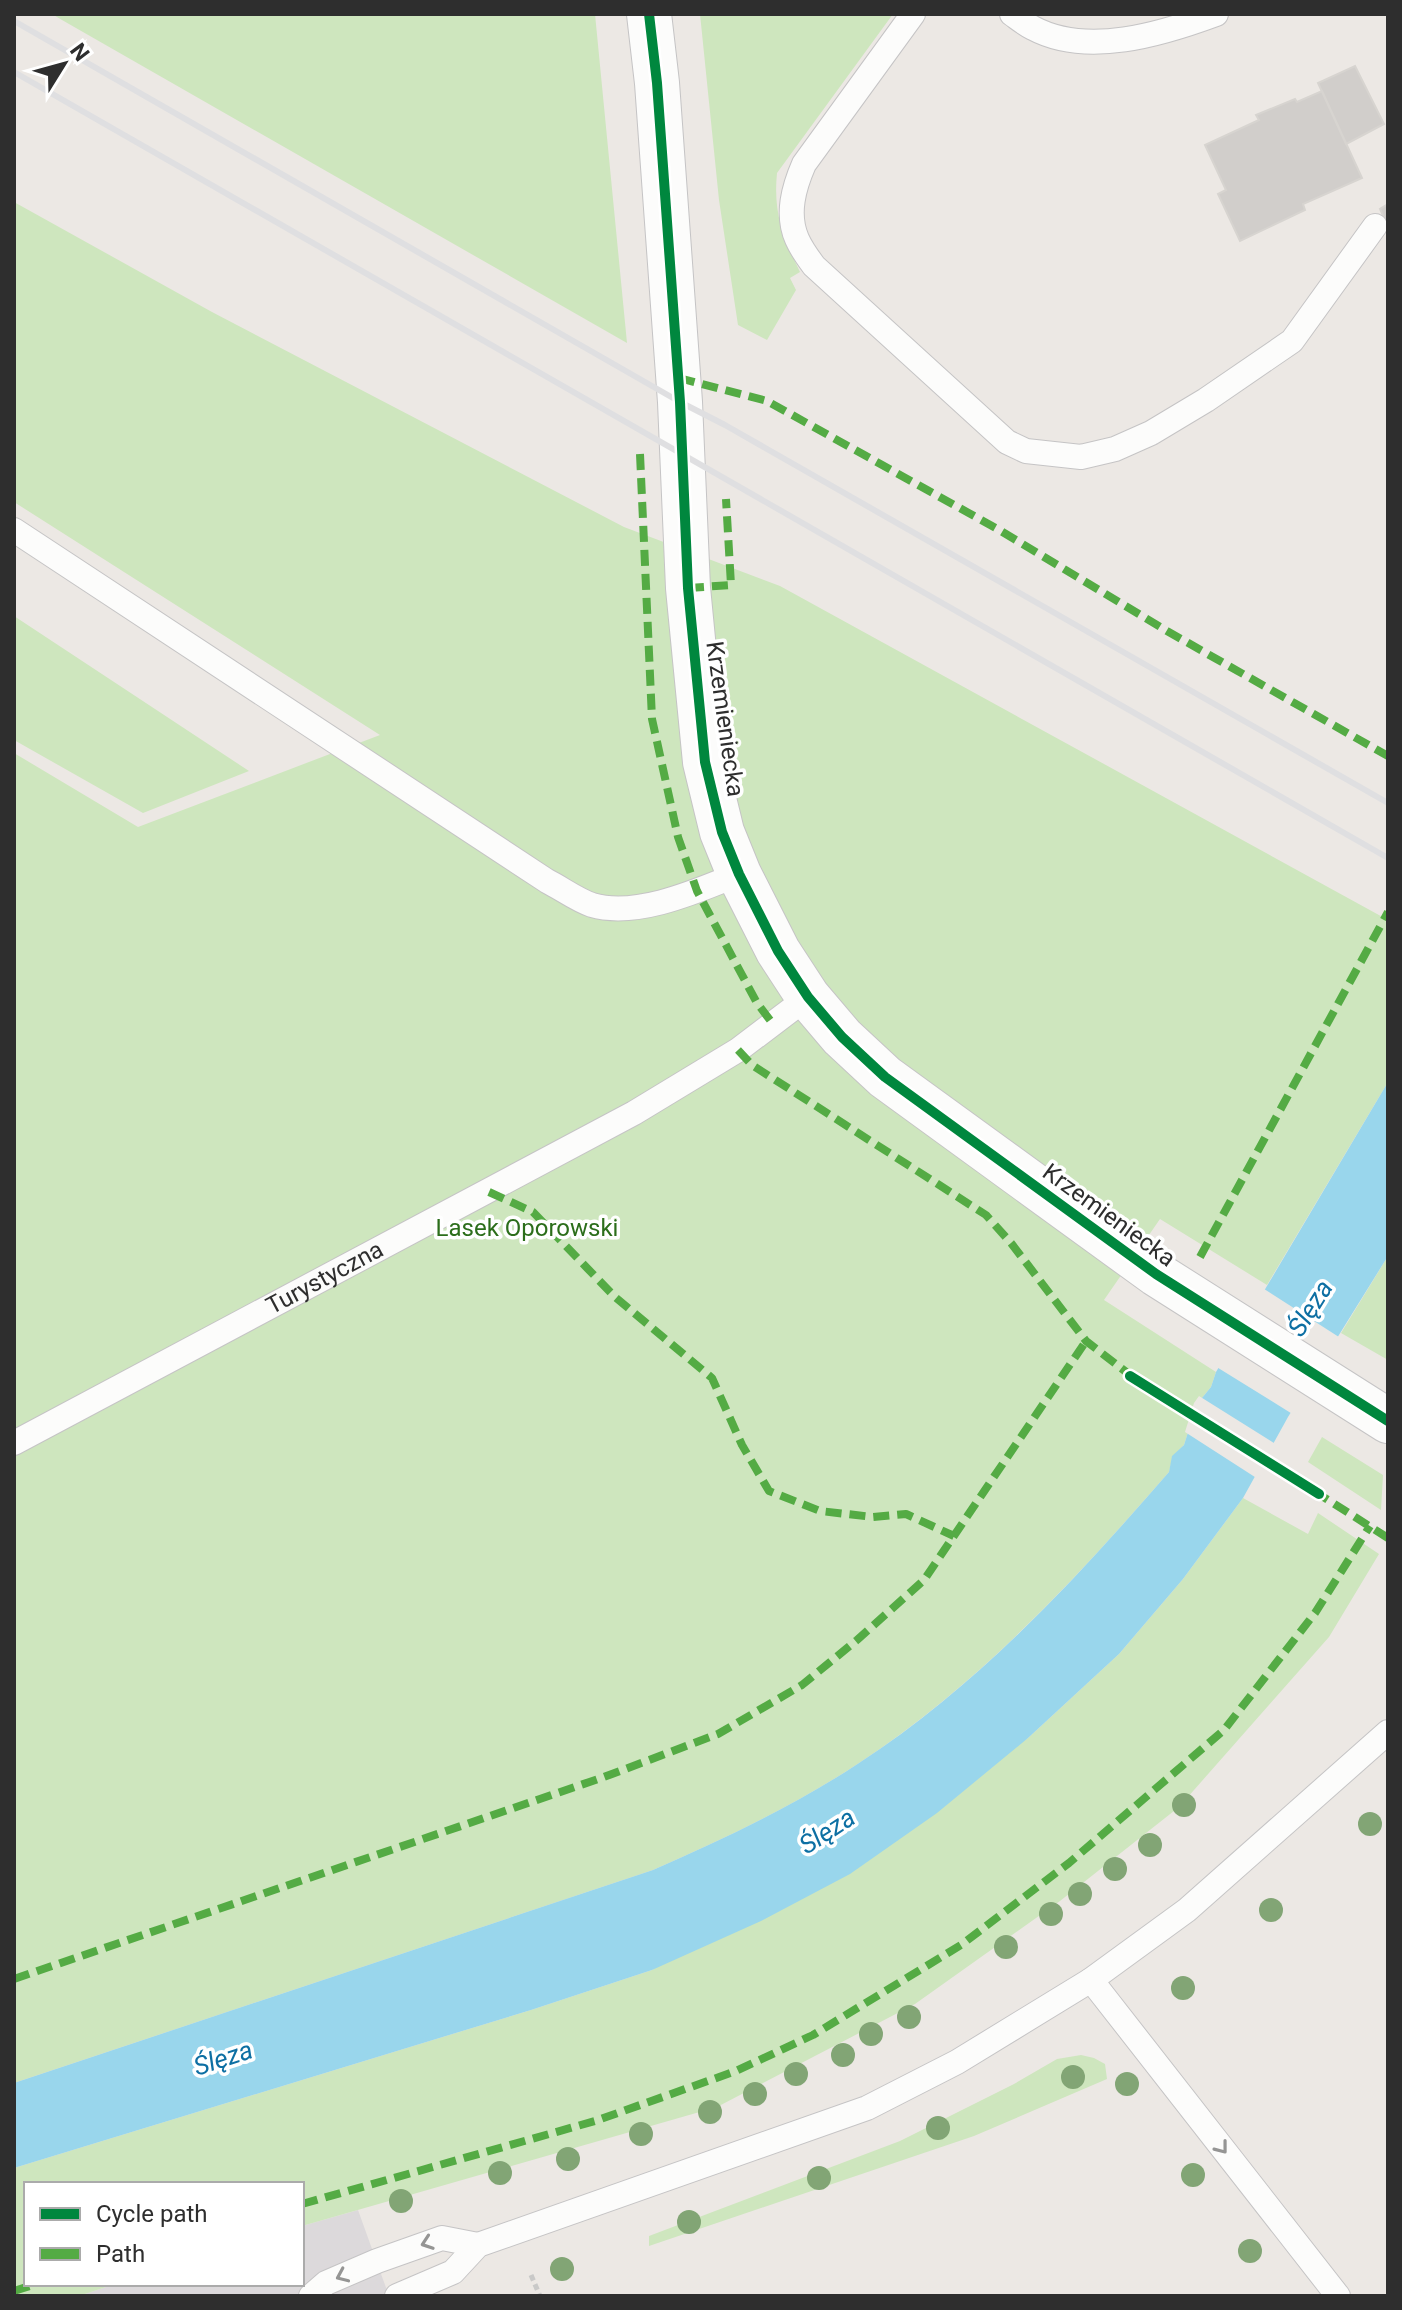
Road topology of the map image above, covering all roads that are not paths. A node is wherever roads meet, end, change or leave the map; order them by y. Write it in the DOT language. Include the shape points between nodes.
graph roads {
  1 [pos="649,14"];
  2 [pos="913,14"];
  3 [pos="1012,14"];
  4 [pos="1216,14"];
  5 [pos="1375,226"];
  6 [pos="14,530"];
  7 [pos="739,874"];
  8 [pos="808,997"];
  9 [pos="1388,1421"];
  10 [pos="14,1443"];
  11 [pos="1388,1732"];
  12 [pos="1091,1980"];
  13 [pos="478,2245"];
  14 [pos="311,2296"];
  15 [pos="397,2296"];
  16 [pos="1338,2296"];
  1 -- 7 [label="street, Krzemieniecka" via="705,762 722,832"];
  2 -- 5 [label="lane" via="804,164 794,186 796,238 814,266 1007,442 1026,451 1081,457 1115,449 1206,400 1292,341"];
  3 -- 4 [label="lane" via="1034,29 1074,41 1117,42"];
  6 -- 7 [label="lane" via="547,881 592,905 626,908 660,902"];
  7 -- 8 [label="street, Krzemieniecka"];
  8 -- 9 [label="street, Krzemieniecka" via="885,1077 1156,1274"];
  8 -- 10 [label="lane, Turystyczna" via="738,1050 634,1113"];
  11 -- 12 [label="lane" via="1187,1910"];
  12 -- 13 [label="lane" via="957,2062 867,2108"];
  12 -- 16 [label="lane, one-way"];
  13 -- 14 [label="lane, one-way" via="442,2238 326,2283"];
  13 -- 15 [label="lane" via="453,2272"];
}
